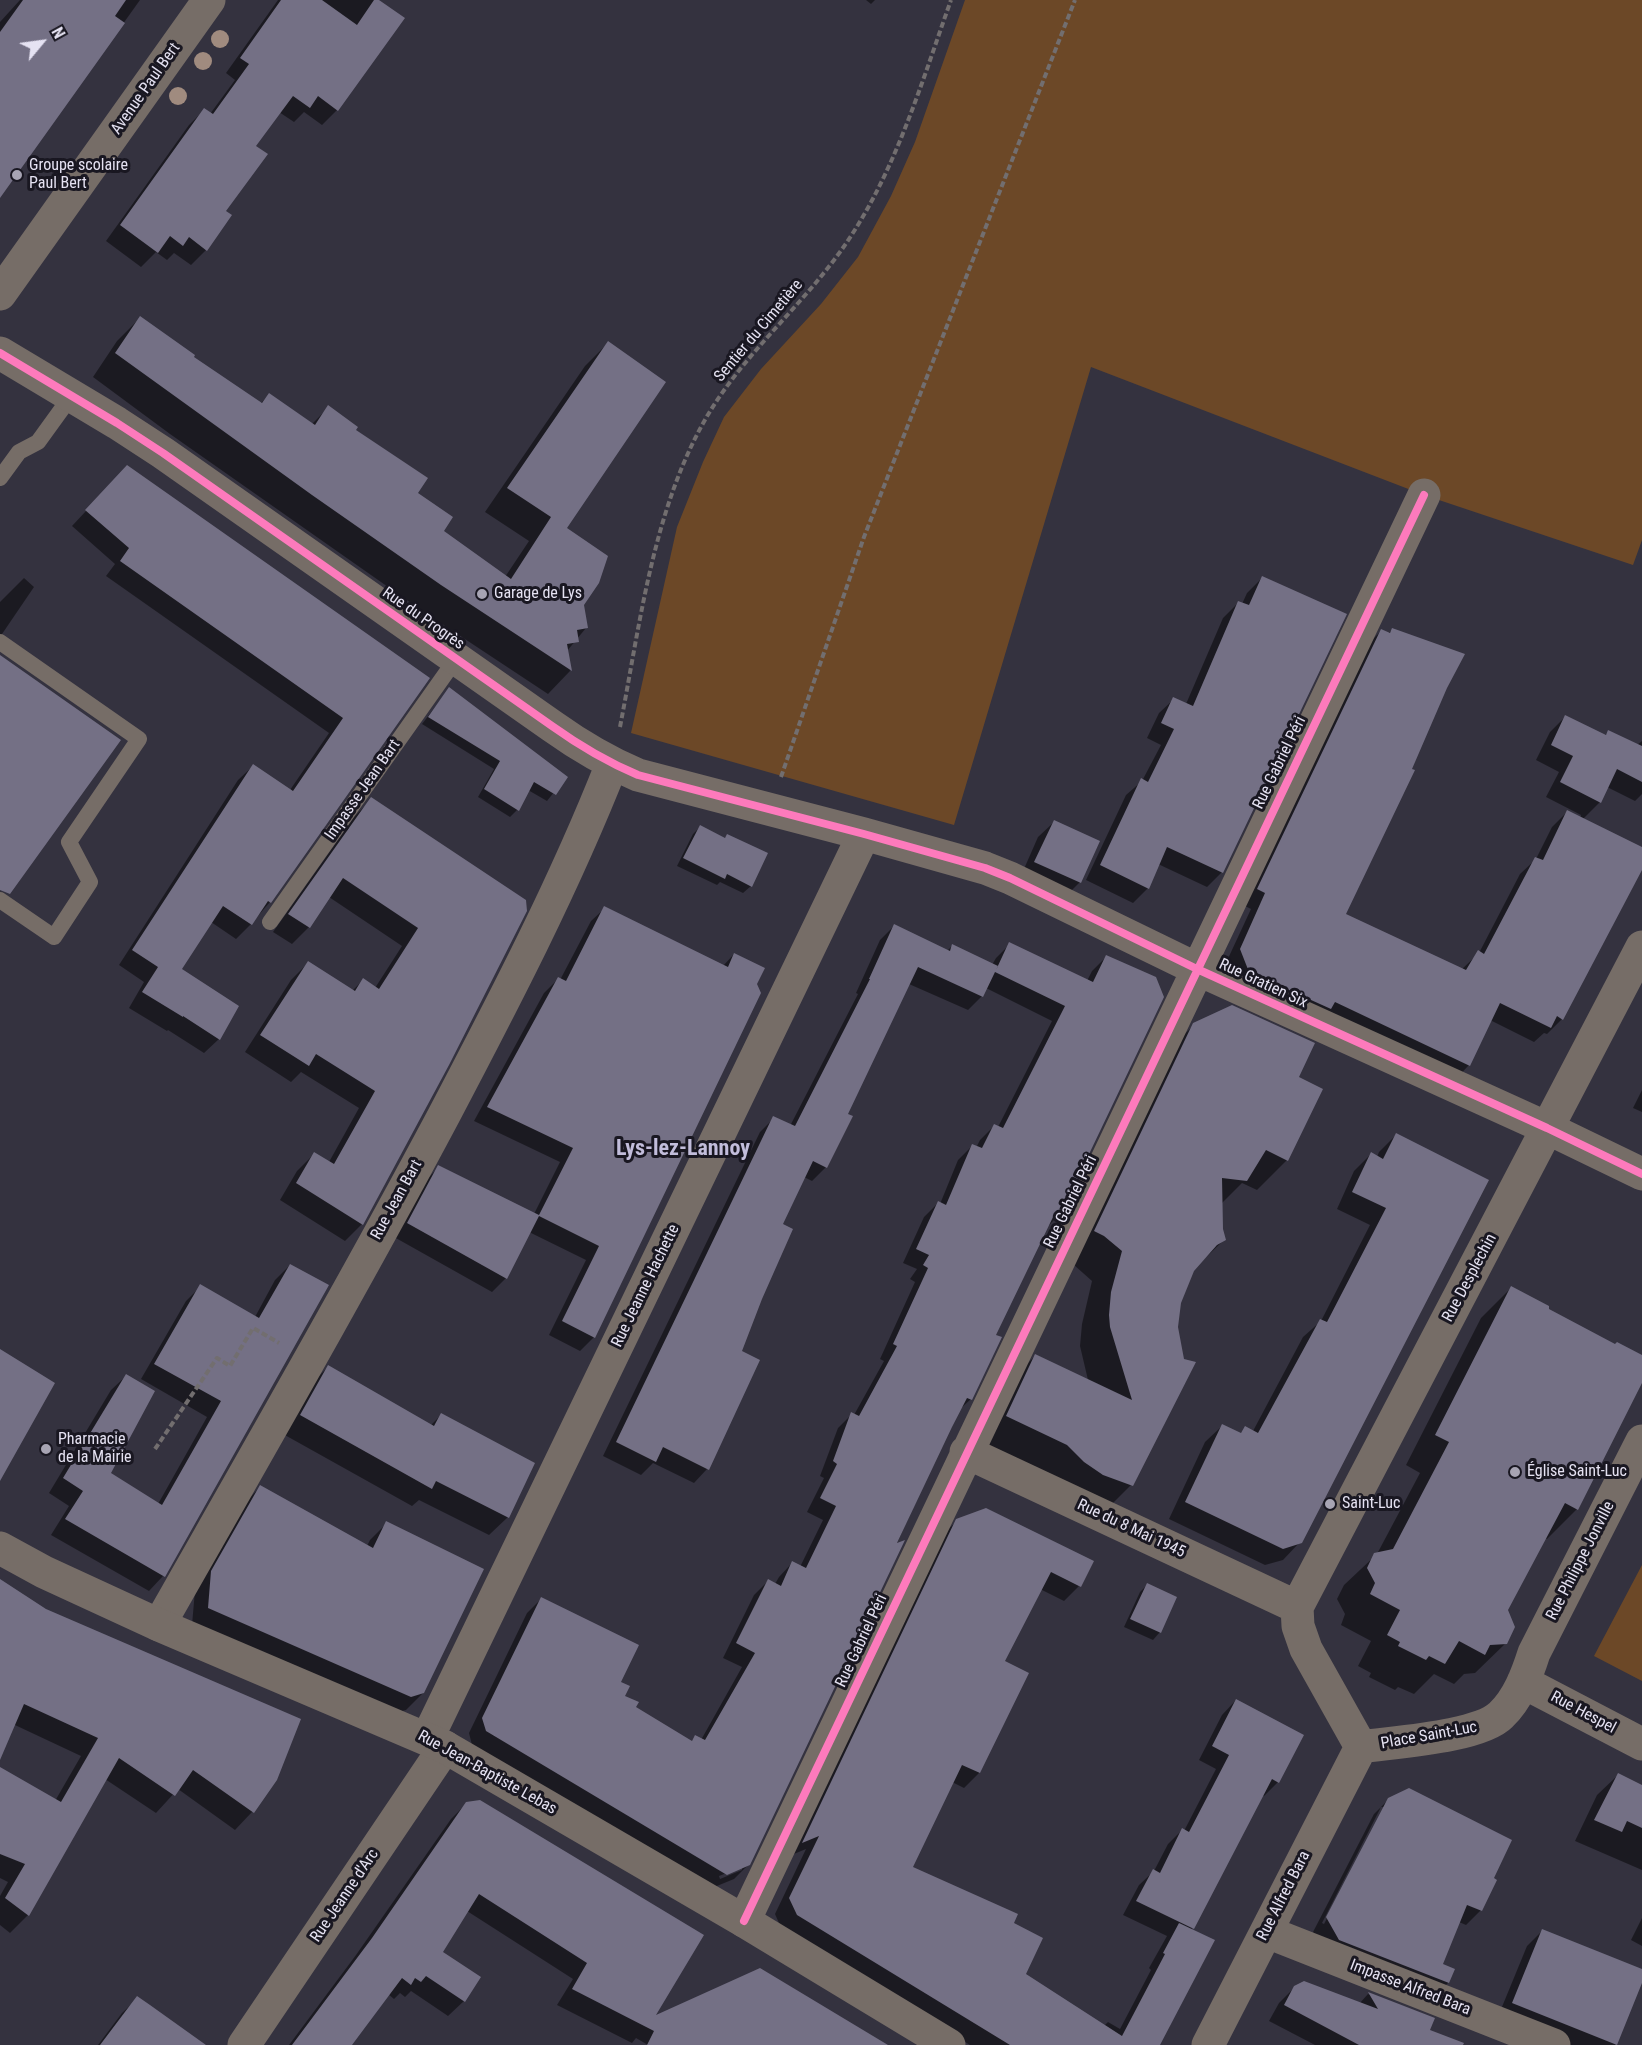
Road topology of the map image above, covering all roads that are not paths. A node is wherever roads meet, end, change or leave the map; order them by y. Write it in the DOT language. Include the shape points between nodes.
graph roads {
  1 [pos="209,0"];
  2 [pos="0,294"];
  3 [pos="0,353"];
  4 [pos="72,395"];
  5 [pos="0,478"];
  6 [pos="1424,495"];
  7 [pos="0,642"];
  8 [pos="456,659"];
  9 [pos="612,764"];
  10 [pos="864,834"];
  11 [pos="0,900"];
  12 [pos="270,922"];
  13 [pos="1642,947"];
  14 [pos="1197,969"];
  15 [pos="1547,1128"];
  16 [pos="1642,1174"];
  17 [pos="1642,1441"];
  18 [pos="966,1452"];
  19 [pos="0,1548"];
  20 [pos="1297,1607"];
  21 [pos="159,1625"];
  22 [pos="1523,1682"];
  23 [pos="436,1743"];
  24 [pos="1642,1744"];
  25 [pos="1361,1747"];
  26 [pos="744,1921"];
  27 [pos="1267,1932"];
  28 [pos="244,2045"];
  29 [pos="950,2045"];
  30 [pos="1208,2045"];
  31 [pos="1554,2045"];
  1 -- 2 [label="street, Avenue Paul Bert"];
  3 -- 4 [label="street, Rue du Progrès"];
  4 -- 5 [label="lane" via="38,442 19,452"];
  4 -- 8 [label="street, Rue du Progrès" via="173,460"];
  6 -- 14 [label="street, Rue Gabriel Péri"];
  7 -- 11 [label="lane" via="139,738 69,842 90,882 54,937"];
  8 -- 9 [label="street, Rue du Progrès"];
  8 -- 12 [label="lane, Impasse Jean Bart"];
  9 -- 10 [label="street, Rue du Progrès" via="638,775"];
  9 -- 21 [label="street, Rue Jean Bart" via="543,924 496,1016 410,1178"];
  10 -- 14 [label="street, Rue Gratien Six" via="1010,878"];
  10 -- 23 [label="street, Rue Jeanne Hachette"];
  13 -- 15 [label="street, Rue Desplechin"];
  14 -- 15 [label="street, Rue Gratien Six"];
  14 -- 18 [label="street, Rue Gabriel Péri"];
  15 -- 16 [label="street"];
  15 -- 20 [label="street, Rue Desplechin"];
  17 -- 22 [label="street, Rue Philippe Jonville"];
  18 -- 20 [label="street, Rue du 8 Mai 1945"];
  18 -- 26 [label="street, Rue Gabriel Péri"];
  19 -- 21 [label="street, Rue Jean-Baptiste Lebas"];
  20 -- 25 [label="street, Place Saint-Luc" via="1298,1626 1306,1649"];
  21 -- 23 [label="street, Rue Jean-Baptiste Lebas"];
  22 -- 24 [label="street, Rue Hespel"];
  22 -- 25 [label="street, Place Saint-Luc" via="1501,1715 1482,1727"];
  23 -- 26 [label="street, Rue Jean-Baptiste Lebas"];
  23 -- 28 [label="street, Rue Jeanne d'Arc"];
  25 -- 27 [label="street, Rue Alfred Bara"];
  26 -- 29 [label="street, Rue Jean-Baptiste Lebas"];
  27 -- 30 [label="street, Rue Alfred Bara"];
  27 -- 31 [label="street, Impasse Alfred Bara"];
}
